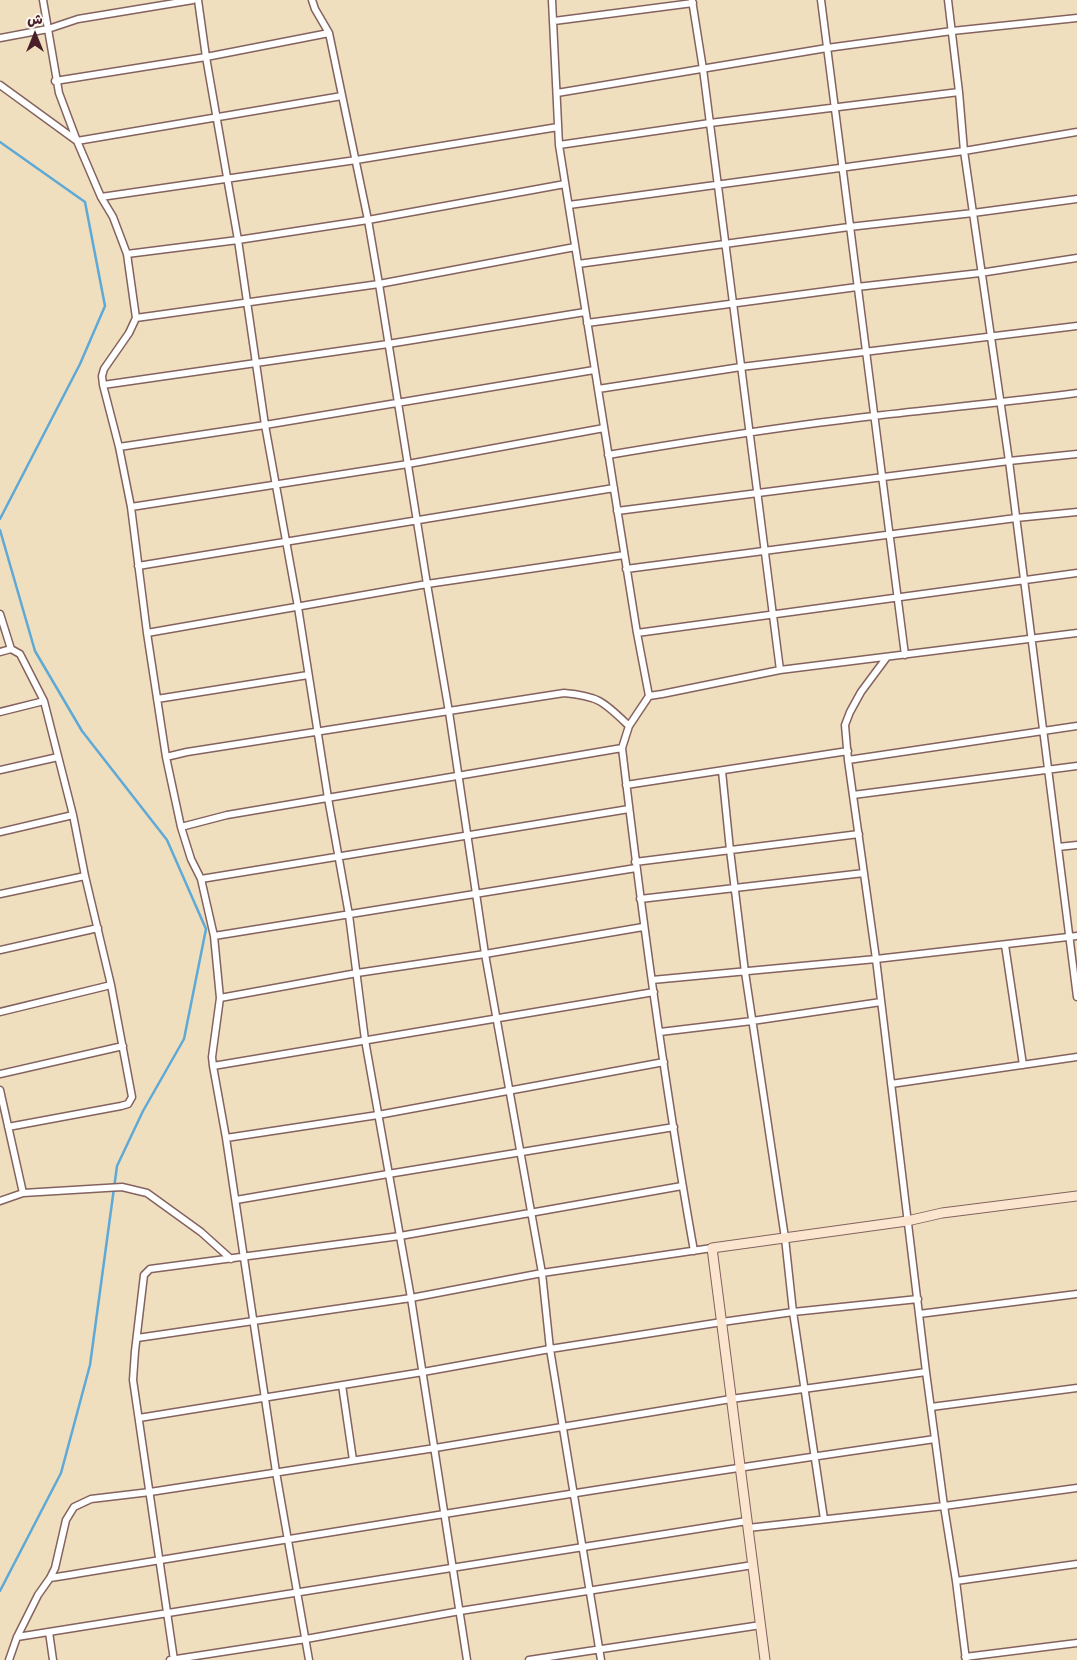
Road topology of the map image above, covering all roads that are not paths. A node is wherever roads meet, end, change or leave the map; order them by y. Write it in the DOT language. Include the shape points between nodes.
graph roads {
  1 [pos="43,0"];
  2 [pos="193,0"];
  3 [pos="198,0"];
  4 [pos="312,0"];
  5 [pos="552,0"];
  6 [pos="821,0"];
  7 [pos="948,0"];
  8 [pos="692,2"];
  9 [pos="1077,18"];
  10 [pos="554,21"];
  11 [pos="48,29"];
  12 [pos="952,31"];
  13 [pos="329,33"];
  14 [pos="0,38"];
  15 [pos="827,48"];
  16 [pos="206,57"];
  17 [pos="703,70"];
  18 [pos="56,81"];
  19 [pos="0,85"];
  20 [pos="959,92"];
  21 [pos="557,93"];
  22 [pos="342,96"];
  23 [pos="835,108"];
  24 [pos="216,118"];
  25 [pos="710,123"];
  26 [pos="558,127"];
  27 [pos="1077,132"];
  28 [pos="77,141"];
  29 [pos="559,145"];
  30 [pos="964,151"];
  31 [pos="356,160"];
  32 [pos="841,167"];
  33 [pos="228,179"];
  34 [pos="565,184"];
  35 [pos="718,184"];
  36 [pos="101,197"];
  37 [pos="1077,199"];
  38 [pos="568,205"];
  39 [pos="973,214"];
  40 [pos="368,220"];
  41 [pos="849,227"];
  42 [pos="238,240"];
  43 [pos="725,243"];
  44 [pos="575,247"];
  45 [pos="127,254"];
  46 [pos="1077,258"];
  47 [pos="578,264"];
  48 [pos="980,273"];
  49 [pos="379,284"];
  50 [pos="857,286"];
  51 [pos="246,302"];
  52 [pos="733,303"];
  53 [pos="585,312"];
  54 [pos="136,318"];
  55 [pos="587,324"];
  56 [pos="1077,326"];
  57 [pos="991,337"];
  58 [pos="388,344"];
  59 [pos="865,351"];
  60 [pos="256,362"];
  61 [pos="741,367"];
  62 [pos="594,370"];
  63 [pos="103,384"];
  64 [pos="598,389"];
  65 [pos="1077,393"];
  66 [pos="398,402"];
  67 [pos="1000,403"];
  68 [pos="874,416"];
  69 [pos="265,425"];
  70 [pos="604,428"];
  71 [pos="750,432"];
  72 [pos="119,447"];
  73 [pos="1077,454"];
  74 [pos="608,455"];
  75 [pos="1009,461"];
  76 [pos="408,464"];
  77 [pos="882,478"];
  78 [pos="276,484"];
  79 [pos="614,488"];
  80 [pos="758,494"];
  81 [pos="131,508"];
  82 [pos="617,511"];
  83 [pos="1077,512"];
  84 [pos="1016,518"];
  85 [pos="417,520"];
  86 [pos="889,534"];
  87 [pos="286,542"];
  88 [pos="765,550"];
  89 [pos="624,555"];
  90 [pos="138,566"];
  91 [pos="626,569"];
  92 [pos="1077,573"];
  93 [pos="1024,580"];
  94 [pos="427,584"];
  95 [pos="897,597"];
  96 [pos="298,607"];
  97 [pos="0,614"];
  98 [pos="773,614"];
  99 [pos="147,633"];
  100 [pos="637,633"];
  101 [pos="1077,634"];
  102 [pos="1032,639"];
  103 [pos="11,649"];
  104 [pos="0,652"];
  105 [pos="905,655"];
  106 [pos="887,657"];
  107 [pos="780,670"];
  108 [pos="308,675"];
  109 [pos="648,696"];
  110 [pos="157,698"];
  111 [pos="44,701"];
  112 [pos="0,712"];
  113 [pos="449,712"];
  114 [pos="629,726"];
  115 [pos="1077,726"];
  116 [pos="1043,730"];
  117 [pos="318,732"];
  118 [pos="622,748"];
  119 [pos="848,751"];
  120 [pos="58,757"];
  121 [pos="166,757"];
  122 [pos="848,760"];
  123 [pos="1077,766"];
  124 [pos="0,770"];
  125 [pos="1048,770"];
  126 [pos="722,771"];
  127 [pos="459,776"];
  128 [pos="626,786"];
  129 [pos="853,795"];
  130 [pos="328,798"];
  131 [pos="629,809"];
  132 [pos="73,815"];
  133 [pos="181,827"];
  134 [pos="0,832"];
  135 [pos="468,834"];
  136 [pos="859,834"];
  137 [pos="1077,845"];
  138 [pos="1058,847"];
  139 [pos="730,850"];
  140 [pos="338,857"];
  141 [pos="636,865"];
  142 [pos="864,873"];
  143 [pos="85,876"];
  144 [pos="201,879"];
  145 [pos="734,888"];
  146 [pos="0,894"];
  147 [pos="476,894"];
  148 [pos="640,899"];
  149 [pos="349,915"];
  150 [pos="643,927"];
  151 [pos="98,928"];
  152 [pos="214,936"];
  153 [pos="1077,936"];
  154 [pos="1070,937"];
  155 [pos="1005,944"];
  156 [pos="0,950"];
  157 [pos="485,954"];
  158 [pos="876,959"];
  159 [pos="744,972"];
  160 [pos="356,973"];
  161 [pos="1076,978"];
  162 [pos="652,980"];
  163 [pos="112,985"];
  164 [pos="654,992"];
  165 [pos="1077,997"];
  166 [pos="220,998"];
  167 [pos="881,1002"];
  168 [pos="0,1012"];
  169 [pos="496,1020"];
  170 [pos="752,1021"];
  171 [pos="660,1032"];
  172 [pos="365,1040"];
  173 [pos="123,1046"];
  174 [pos="1077,1057"];
  175 [pos="664,1062"];
  176 [pos="1023,1065"];
  177 [pos="213,1066"];
  178 [pos="0,1074"];
  179 [pos="891,1084"];
  180 [pos="0,1090"];
  181 [pos="509,1090"];
  182 [pos="378,1115"];
  183 [pos="8,1127"];
  184 [pos="674,1128"];
  185 [pos="226,1138"];
  186 [pos="520,1152"];
  187 [pos="388,1174"];
  188 [pos="682,1186"];
  189 [pos="23,1194"];
  190 [pos="1077,1196"];
  191 [pos="236,1200"];
  192 [pos="0,1201"];
  193 [pos="531,1211"];
  194 [pos="908,1221"];
  195 [pos="400,1236"];
  196 [pos="785,1238"];
  197 [pos="712,1248"];
  198 [pos="694,1250"];
  199 [pos="244,1257"];
  200 [pos="231,1258"];
  201 [pos="542,1273"];
  202 [pos="1077,1294"];
  203 [pos="411,1298"];
  204 [pos="918,1299"];
  205 [pos="793,1312"];
  206 [pos="920,1314"];
  207 [pos="253,1321"];
  208 [pos="722,1322"];
  209 [pos="136,1338"];
  210 [pos="550,1349"];
  211 [pos="423,1372"];
  212 [pos="926,1372"];
  213 [pos="342,1385"];
  214 [pos="804,1388"];
  215 [pos="1077,1388"];
  216 [pos="265,1398"];
  217 [pos="731,1399"];
  218 [pos="931,1407"];
  219 [pos="139,1418"];
  220 [pos="563,1427"];
  221 [pos="936,1439"];
  222 [pos="434,1448"];
  223 [pos="814,1456"];
  224 [pos="353,1460"];
  225 [pos="740,1466"];
  226 [pos="276,1472"];
  227 [pos="1077,1488"];
  228 [pos="150,1492"];
  229 [pos="574,1492"];
  230 [pos="944,1506"];
  231 [pos="445,1513"];
  232 [pos="824,1519"];
  233 [pos="748,1524"];
  234 [pos="289,1539"];
  235 [pos="583,1546"];
  236 [pos="160,1560"];
  237 [pos="1077,1564"];
  238 [pos="753,1566"];
  239 [pos="453,1567"];
  240 [pos="50,1578"];
  241 [pos="956,1581"];
  242 [pos="591,1591"];
  243 [pos="298,1592"];
  244 [pos="460,1611"];
  245 [pos="167,1613"];
  246 [pos="761,1625"];
  247 [pos="49,1632"];
  248 [pos="17,1637"];
  249 [pos="306,1639"];
  250 [pos="1077,1643"];
  251 [pos="599,1648"];
  252 [pos="966,1659"];
  253 [pos="9,1660"];
  254 [pos="53,1660"];
  255 [pos="170,1660"];
  256 [pos="174,1660"];
  257 [pos="309,1660"];
  258 [pos="467,1660"];
  259 [pos="529,1660"];
  260 [pos="601,1660"];
  261 [pos="765,1660"];
  1 -- 11 [label="street"];
  2 -- 11 [label="street" via="78,19"];
  3 -- 16 [label="street"];
  4 -- 13 [label="street"];
  5 -- 10 [label="street"];
  6 -- 15 [label="street"];
  7 -- 12 [label="street"];
  8 -- 10 [label="street"];
  8 -- 17 [label="street"];
  9 -- 12 [label="street"];
  10 -- 21 [label="street"];
  11 -- 14 [label="street"];
  11 -- 18 [label="street"];
  12 -- 15 [label="street"];
  12 -- 20 [label="street"];
  13 -- 16 [label="street"];
  13 -- 22 [label="street"];
  15 -- 17 [label="street"];
  15 -- 23 [label="street"];
  16 -- 18 [label="street"];
  16 -- 24 [label="street"];
  17 -- 21 [label="street"];
  17 -- 25 [label="street"];
  18 -- 28 [label="street"];
  19 -- 28 [label="street"];
  20 -- 23 [label="street"];
  20 -- 30 [label="street"];
  21 -- 26 [label="street"];
  22 -- 24 [label="street"];
  22 -- 31 [label="street"];
  23 -- 25 [label="street"];
  23 -- 32 [label="street"];
  24 -- 28 [label="street"];
  24 -- 33 [label="street"];
  25 -- 29 [label="street"];
  25 -- 35 [label="street"];
  26 -- 29 [label="street"];
  26 -- 31 [label="street"];
  27 -- 30 [label="street"];
  28 -- 36 [label="street"];
  29 -- 34 [label="street"];
  30 -- 32 [label="street"];
  30 -- 39 [label="street"];
  31 -- 33 [label="street"];
  31 -- 40 [label="street"];
  32 -- 35 [label="street"];
  32 -- 41 [label="street"];
  33 -- 36 [label="street"];
  33 -- 42 [label="street"];
  34 -- 38 [label="street"];
  34 -- 40 [label="street"];
  35 -- 38 [label="street"];
  35 -- 43 [label="street"];
  36 -- 45 [label="street" via="113,217"];
  37 -- 39 [label="street"];
  38 -- 44 [label="street"];
  39 -- 41 [label="street"];
  39 -- 48 [label="street"];
  40 -- 42 [label="street"];
  40 -- 49 [label="street"];
  41 -- 43 [label="street"];
  41 -- 50 [label="street"];
  42 -- 45 [label="street"];
  42 -- 51 [label="street"];
  43 -- 47 [label="street"];
  43 -- 52 [label="street"];
  44 -- 47 [label="street"];
  44 -- 49 [label="street"];
  45 -- 54 [label="street"];
  46 -- 48 [label="street"];
  47 -- 53 [label="street"];
  48 -- 50 [label="street"];
  48 -- 57 [label="street"];
  49 -- 51 [label="street"];
  49 -- 58 [label="street"];
  50 -- 52 [label="street"];
  50 -- 59 [label="street"];
  51 -- 54 [label="street"];
  51 -- 60 [label="street"];
  52 -- 55 [label="street"];
  52 -- 61 [label="street"];
  53 -- 55 [label="street"];
  53 -- 58 [label="street"];
  54 -- 63 [label="street" via="104,368"];
  55 -- 62 [label="street"];
  56 -- 57 [label="street"];
  57 -- 59 [label="street"];
  57 -- 67 [label="street"];
  58 -- 60 [label="street"];
  58 -- 66 [label="street"];
  59 -- 61 [label="street"];
  59 -- 68 [label="street"];
  60 -- 63 [label="street"];
  60 -- 69 [label="street"];
  61 -- 64 [label="street"];
  61 -- 71 [label="street"];
  62 -- 64 [label="street"];
  62 -- 66 [label="street"];
  63 -- 72 [label="street"];
  64 -- 70 [label="street"];
  65 -- 67 [label="street"];
  66 -- 69 [label="street"];
  66 -- 76 [label="street"];
  67 -- 68 [label="street"];
  67 -- 75 [label="street"];
  68 -- 71 [label="street"];
  68 -- 77 [label="street"];
  69 -- 72 [label="street"];
  69 -- 78 [label="street"];
  70 -- 74 [label="street"];
  70 -- 76 [label="street"];
  71 -- 74 [label="street"];
  71 -- 80 [label="street"];
  72 -- 81 [label="street"];
  73 -- 75 [label="street"];
  74 -- 79 [label="street"];
  75 -- 77 [label="street"];
  75 -- 84 [label="street"];
  76 -- 78 [label="street"];
  76 -- 85 [label="street"];
  77 -- 80 [label="street"];
  77 -- 86 [label="street"];
  78 -- 81 [label="street"];
  78 -- 87 [label="street"];
  79 -- 82 [label="street"];
  79 -- 85 [label="street"];
  80 -- 82 [label="street"];
  80 -- 88 [label="street"];
  81 -- 90 [label="street"];
  82 -- 89 [label="street"];
  83 -- 84 [label="street"];
  84 -- 86 [label="street"];
  84 -- 93 [label="street"];
  85 -- 87 [label="street"];
  85 -- 94 [label="street"];
  86 -- 88 [label="street"];
  86 -- 95 [label="street"];
  87 -- 90 [label="street"];
  87 -- 96 [label="street"];
  88 -- 91 [label="street"];
  88 -- 98 [label="street"];
  89 -- 91 [label="street"];
  89 -- 94 [label="street"];
  90 -- 99 [label="street"];
  91 -- 100 [label="street"];
  92 -- 93 [label="street"];
  93 -- 95 [label="street"];
  93 -- 102 [label="street"];
  94 -- 96 [label="street"];
  94 -- 113 [label="street"];
  95 -- 98 [label="street"];
  95 -- 105 [label="street"];
  96 -- 99 [label="street"];
  96 -- 108 [label="street"];
  97 -- 103 [label="street"];
  98 -- 100 [label="street"];
  98 -- 107 [label="street"];
  99 -- 110 [label="street"];
  100 -- 109 [label="street"];
  101 -- 102 [label="street"];
  102 -- 105 [label="street"];
  102 -- 116 [label="street"];
  103 -- 104 [label="street"];
  103 -- 111 [label="street" via="20,654"];
  105 -- 106 [label="street"];
  106 -- 107 [label="street"];
  106 -- 119 [label="street" via="850,712 845,725"];
  107 -- 109 [label="street"];
  108 -- 110 [label="street"];
  108 -- 117 [label="street"];
  109 -- 114 [label="street"];
  110 -- 121 [label="street"];
  111 -- 112 [label="street"];
  111 -- 120 [label="street"];
  113 -- 114 [label="street" via="564,693 585,695 604,703"];
  113 -- 117 [label="street"];
  113 -- 127 [label="street"];
  114 -- 118 [label="street"];
  115 -- 116 [label="street"];
  116 -- 122 [label="street"];
  116 -- 125 [label="street"];
  117 -- 121 [label="street"];
  117 -- 130 [label="street"];
  118 -- 127 [label="street"];
  118 -- 128 [label="street"];
  119 -- 122 [label="street"];
  119 -- 126 [label="street"];
  120 -- 124 [label="street"];
  120 -- 132 [label="street"];
  121 -- 133 [label="street"];
  122 -- 129 [label="street"];
  123 -- 125 [label="street"];
  125 -- 129 [label="street"];
  125 -- 138 [label="street"];
  126 -- 128 [label="street"];
  126 -- 139 [label="street"];
  127 -- 130 [label="street"];
  127 -- 135 [label="street"];
  128 -- 131 [label="street"];
  129 -- 136 [label="street"];
  130 -- 133 [label="street" via="227,815"];
  130 -- 140 [label="street"];
  131 -- 135 [label="street"];
  131 -- 141 [label="street"];
  132 -- 134 [label="street"];
  132 -- 143 [label="street"];
  133 -- 144 [label="street"];
  135 -- 140 [label="street"];
  135 -- 147 [label="street"];
  136 -- 139 [label="street"];
  136 -- 142 [label="street"];
  137 -- 138 [label="street"];
  138 -- 154 [label="street"];
  139 -- 141 [label="street"];
  139 -- 145 [label="street"];
  140 -- 144 [label="street"];
  140 -- 149 [label="street"];
  141 -- 147 [label="street"];
  141 -- 148 [label="street"];
  142 -- 145 [label="street"];
  142 -- 158 [label="street"];
  143 -- 146 [label="street"];
  143 -- 151 [label="street"];
  144 -- 152 [label="street"];
  145 -- 148 [label="street"];
  145 -- 159 [label="street"];
  147 -- 149 [label="street"];
  147 -- 157 [label="street"];
  148 -- 150 [label="street"];
  149 -- 152 [label="street"];
  149 -- 160 [label="street"];
  150 -- 157 [label="street"];
  150 -- 162 [label="street"];
  151 -- 156 [label="street"];
  151 -- 163 [label="street"];
  152 -- 166 [label="street"];
  153 -- 154 [label="street"];
  154 -- 155 [label="street"];
  154 -- 161 [label="street"];
  155 -- 158 [label="street"];
  155 -- 176 [label="street"];
  157 -- 160 [label="street"];
  157 -- 169 [label="street"];
  158 -- 159 [label="street"];
  158 -- 167 [label="street"];
  159 -- 162 [label="street"];
  159 -- 170 [label="street"];
  160 -- 166 [label="street"];
  160 -- 172 [label="street"];
  161 -- 165 [label="street"];
  162 -- 164 [label="street"];
  163 -- 168 [label="street"];
  163 -- 173 [label="street"];
  164 -- 169 [label="street"];
  164 -- 171 [label="street"];
  166 -- 177 [label="street"];
  167 -- 170 [label="street"];
  167 -- 179 [label="street"];
  169 -- 172 [label="street"];
  169 -- 181 [label="street"];
  170 -- 171 [label="street"];
  170 -- 196 [label="street"];
  171 -- 175 [label="street"];
  172 -- 177 [label="street"];
  172 -- 182 [label="street"];
  173 -- 178 [label="street"];
  173 -- 183 [label="street" via="132,1097 128,1104"];
  174 -- 176 [label="street"];
  175 -- 181 [label="street"];
  175 -- 184 [label="street"];
  176 -- 179 [label="street"];
  177 -- 185 [label="street"];
  179 -- 194 [label="street"];
  180 -- 183 [label="street"];
  181 -- 182 [label="street"];
  181 -- 186 [label="street"];
  182 -- 185 [label="street"];
  182 -- 187 [label="street"];
  183 -- 189 [label="street"];
  184 -- 186 [label="street"];
  184 -- 188 [label="street"];
  185 -- 191 [label="street"];
  186 -- 187 [label="street"];
  186 -- 193 [label="street"];
  187 -- 191 [label="street"];
  187 -- 195 [label="street"];
  188 -- 193 [label="street"];
  188 -- 198 [label="street"];
  189 -- 192 [label="street"];
  189 -- 200 [label="street" via="122,1187 136,1190 148,1194"];
  190 -- 194 [label="street" via="942,1213"];
  191 -- 199 [label="street"];
  193 -- 195 [label="street"];
  193 -- 201 [label="street"];
  194 -- 196 [label="street"];
  194 -- 204 [label="street"];
  195 -- 199 [label="street"];
  195 -- 203 [label="street"];
  196 -- 197 [label="street"];
  196 -- 205 [label="street"];
  197 -- 198 [label="street"];
  197 -- 208 [label="street"];
  198 -- 201 [label="street"];
  199 -- 200 [label="street"];
  199 -- 207 [label="street"];
  200 -- 209 [label="street" via="150,1269 144,1275"];
  201 -- 203 [label="street"];
  201 -- 210 [label="street"];
  202 -- 206 [label="street"];
  203 -- 207 [label="street"];
  203 -- 211 [label="street"];
  204 -- 205 [label="street"];
  204 -- 206 [label="street"];
  205 -- 208 [label="street"];
  205 -- 214 [label="street"];
  206 -- 212 [label="street"];
  207 -- 209 [label="street"];
  207 -- 216 [label="street"];
  208 -- 210 [label="street"];
  208 -- 217 [label="street"];
  209 -- 219 [label="street" via="134,1380"];
  210 -- 211 [label="street"];
  210 -- 220 [label="street"];
  211 -- 213 [label="street"];
  211 -- 222 [label="street"];
  212 -- 214 [label="street"];
  212 -- 218 [label="street"];
  213 -- 216 [label="street"];
  213 -- 224 [label="street"];
  214 -- 217 [label="street"];
  214 -- 223 [label="street"];
  215 -- 218 [label="street"];
  216 -- 219 [label="street"];
  216 -- 226 [label="street"];
  217 -- 220 [label="street"];
  217 -- 225 [label="street"];
  218 -- 221 [label="street"];
  219 -- 228 [label="street"];
  220 -- 222 [label="street"];
  220 -- 229 [label="street"];
  221 -- 223 [label="street"];
  221 -- 230 [label="street"];
  222 -- 224 [label="street"];
  222 -- 231 [label="street"];
  223 -- 225 [label="street"];
  223 -- 232 [label="street"];
  224 -- 226 [label="street"];
  225 -- 229 [label="street"];
  225 -- 233 [label="street"];
  226 -- 228 [label="street"];
  226 -- 234 [label="street"];
  227 -- 230 [label="street"];
  228 -- 236 [label="street"];
  228 -- 240 [label="street" via="91,1499 74,1507 66,1520"];
  229 -- 231 [label="street"];
  229 -- 235 [label="street"];
  230 -- 232 [label="street"];
  230 -- 241 [label="street"];
  231 -- 234 [label="street"];
  231 -- 239 [label="street"];
  232 -- 233 [label="street"];
  233 -- 235 [label="street"];
  233 -- 238 [label="street"];
  234 -- 236 [label="street"];
  234 -- 243 [label="street"];
  235 -- 239 [label="street"];
  235 -- 242 [label="street"];
  236 -- 240 [label="street"];
  236 -- 245 [label="street"];
  237 -- 241 [label="street"];
  238 -- 242 [label="street"];
  238 -- 246 [label="street"];
  239 -- 243 [label="street"];
  239 -- 244 [label="street"];
  240 -- 248 [label="street"];
  241 -- 252 [label="street"];
  242 -- 244 [label="street"];
  242 -- 251 [label="street"];
  243 -- 245 [label="street"];
  243 -- 249 [label="street"];
  244 -- 249 [label="street"];
  244 -- 258 [label="street"];
  245 -- 247 [label="street"];
  245 -- 256 [label="street"];
  246 -- 251 [label="street"];
  246 -- 261 [label="street"];
  247 -- 248 [label="street"];
  247 -- 254 [label="street"];
  248 -- 253 [label="street"];
  249 -- 256 [label="street"];
  249 -- 257 [label="street"];
  250 -- 252 [label="street"];
  251 -- 259 [label="street"];
  251 -- 260 [label="street"];
  255 -- 256 [label="street"];
}
